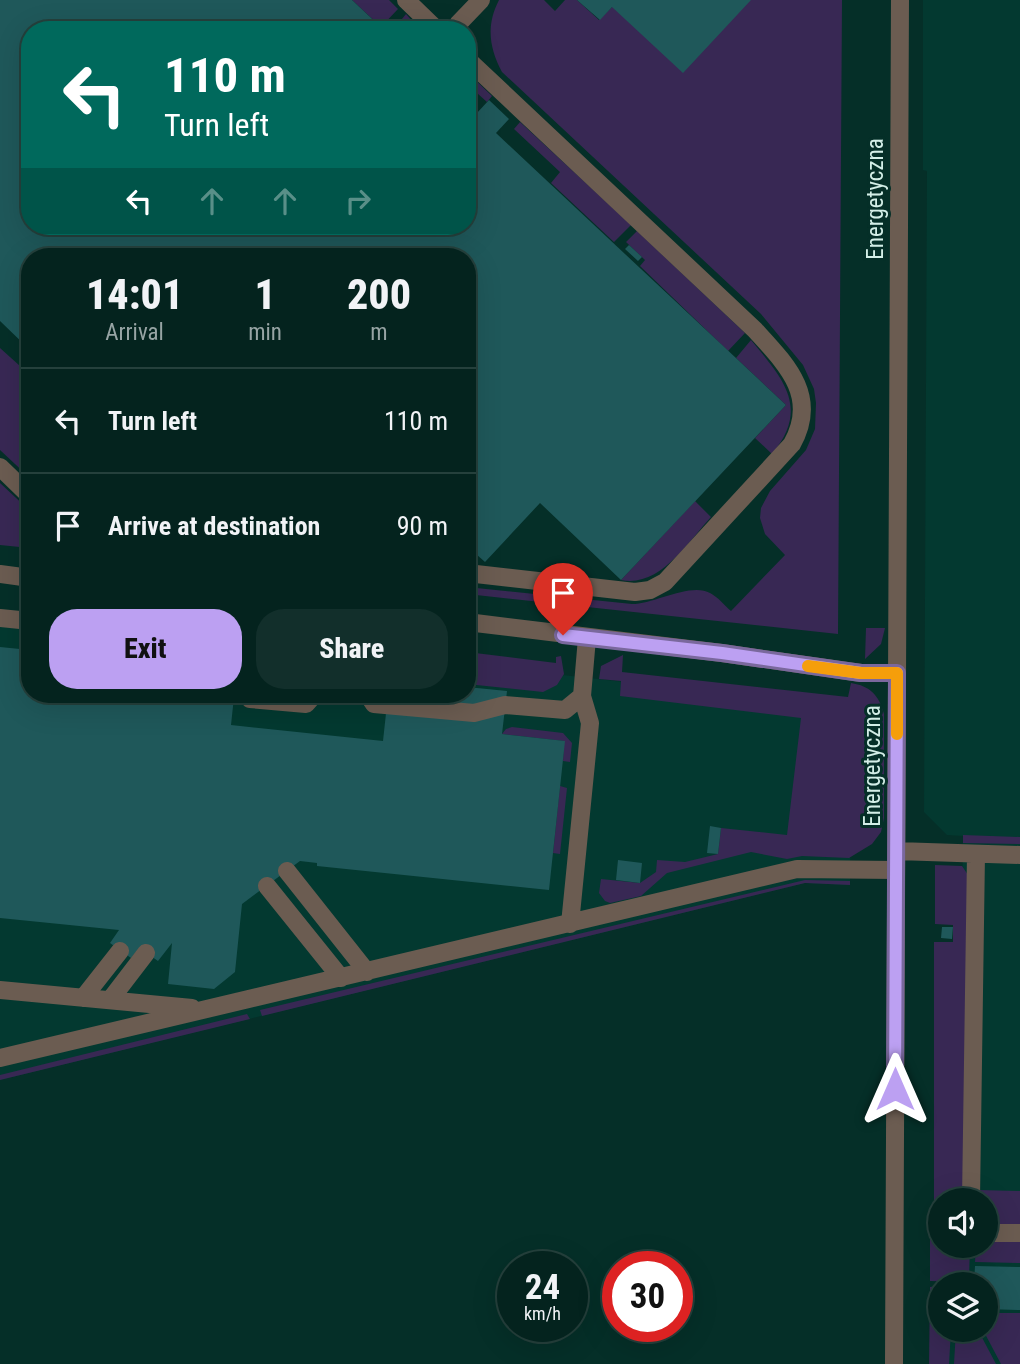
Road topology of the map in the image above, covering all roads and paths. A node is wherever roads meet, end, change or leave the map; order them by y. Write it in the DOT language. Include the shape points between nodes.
graph roads {
  1 [pos="406,0"];
  2 [pos="481,0"];
  3 [pos="900,0"];
  4 [pos="428,21"];
  5 [pos="461,21"];
  6 [pos="476,67"];
  7 [pos="0,467"];
  8 [pos="21,487"];
  9 [pos="0,574"];
  10 [pos="476,574"];
  11 [pos="21,577"];
  12 [pos="0,618"];
  13 [pos="21,620"];
  14 [pos="476,623"];
  15 [pos="587,638"];
  16 [pos="897,673"];
  17 [pos="582,696"];
  18 [pos="373,703"];
  19 [pos="897,851"];
  20 [pos="976,854"];
  21 [pos="1020,855"];
  22 [pos="896,870"];
  23 [pos="286,871"];
  24 [pos="267,886"];
  25 [pos="570,924"];
  26 [pos="120,951"];
  27 [pos="146,953"];
  28 [pos="367,972"];
  29 [pos="341,978"];
  30 [pos="0,990"];
  31 [pos="83,998"];
  32 [pos="110,1000"];
  33 [pos="206,1010"];
  34 [pos="0,1058"];
  35 [pos="971,1188"];
  36 [pos="998,1233"];
  37 [pos="1020,1233"];
  38 [pos="894,1364"];
  1 -- 4 [label="street"];
  2 -- 5 [label="street"];
  3 -- 16 [label="street, Energetyczna"];
  6 -- 10 [label="street" via="755,330 794,379 803,406 792,443 666,582 650,590 623,591"];
  7 -- 8 [label="street"];
  9 -- 11 [label="street"];
  12 -- 13 [label="street"];
  14 -- 15 [label="street"];
  15 -- 16 [label="street" via="861,673"];
  15 -- 17 [label="street"];
  16 -- 19 [label="street, Energetyczna"];
  17 -- 18 [label="street" via="565,710 505,705 474,713"];
  17 -- 25 [label="street" via="590,723"];
  19 -- 20 [label="street"];
  19 -- 22 [label="street, Energetyczna"];
  20 -- 21 [label="street"];
  20 -- 35 [label="street"];
  22 -- 25 [label="street" via="797,869"];
  22 -- 38 [label="street, Energetyczna"];
  23 -- 28 [label="street"];
  24 -- 29 [label="street"];
  25 -- 28 [label="street"];
  26 -- 31 [label="street"];
  27 -- 32 [label="street"];
  28 -- 29 [label="street"];
  29 -- 33 [label="street"];
  30 -- 31 [label="street"];
  31 -- 32 [label="street"];
  32 -- 33 [label="street"];
  33 -- 34 [label="street"];
  36 -- 37 [label="street"];
}
